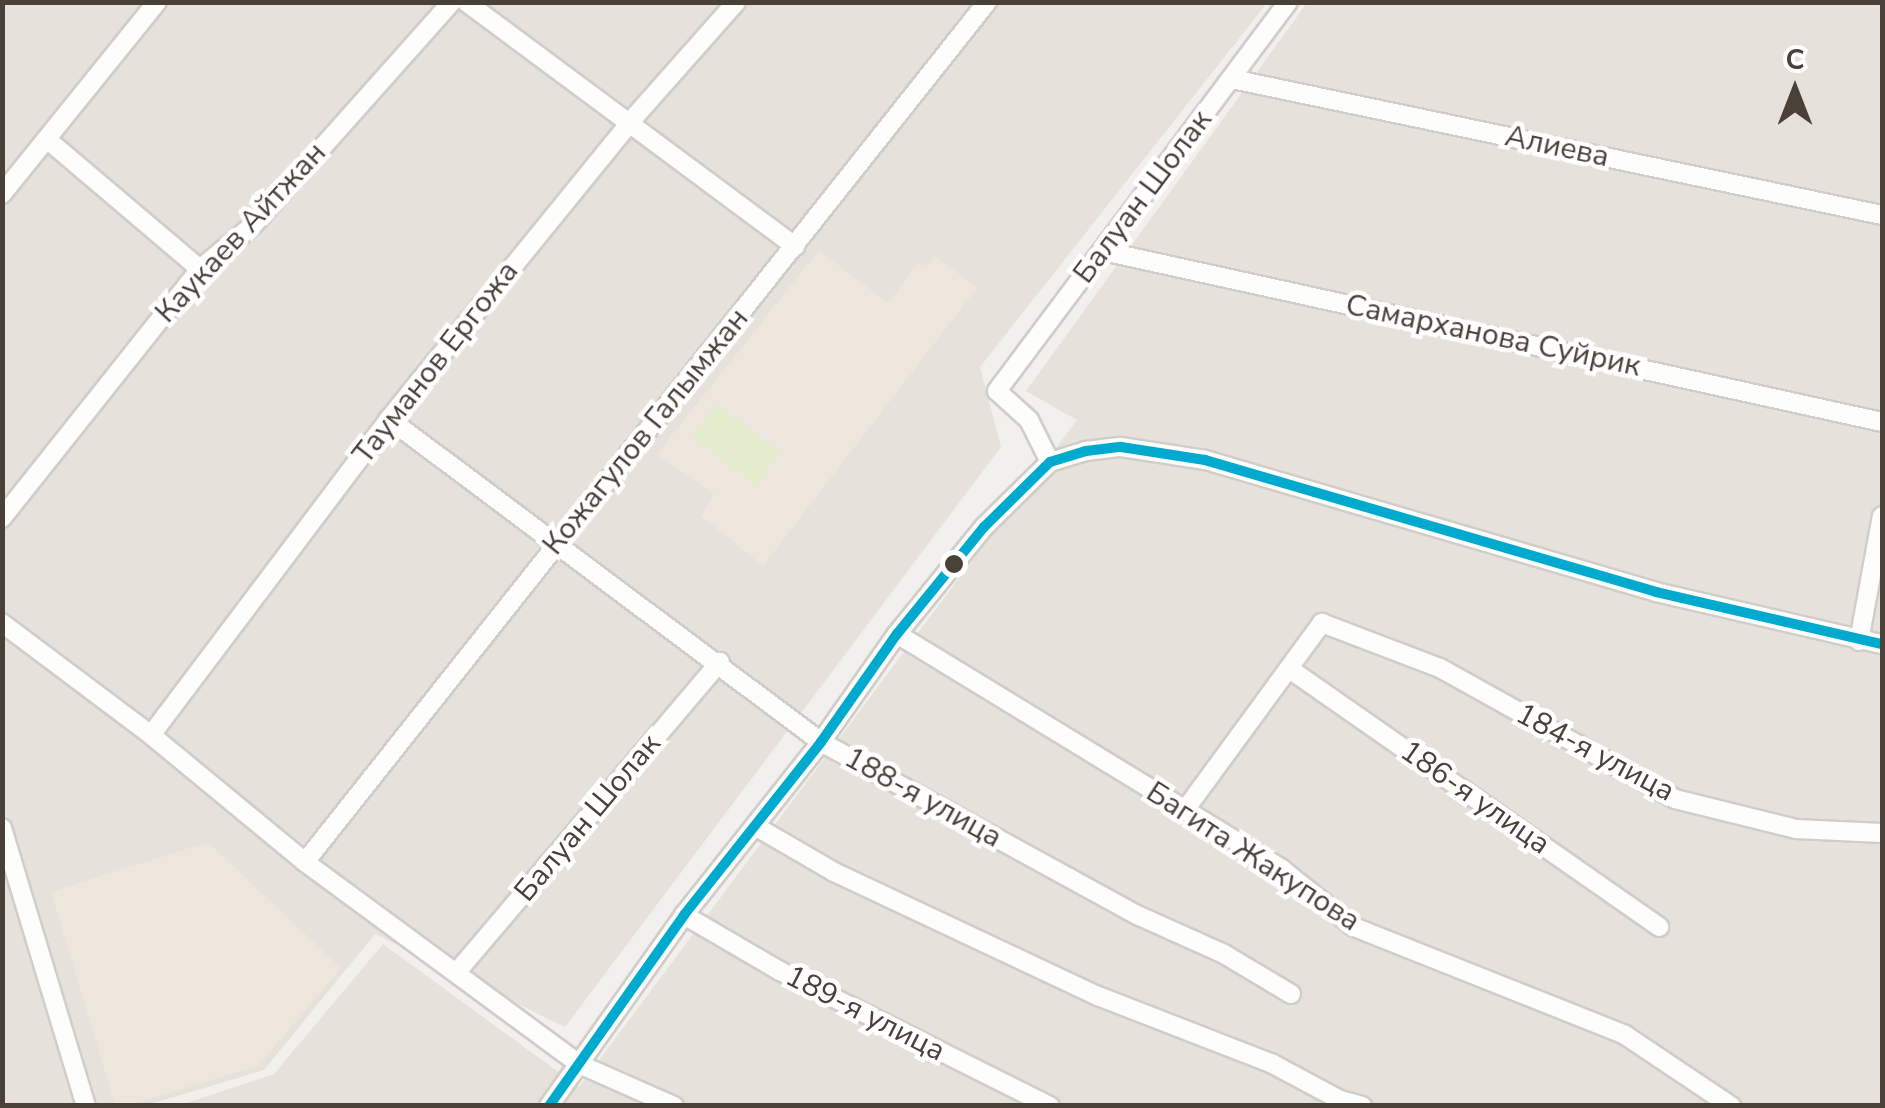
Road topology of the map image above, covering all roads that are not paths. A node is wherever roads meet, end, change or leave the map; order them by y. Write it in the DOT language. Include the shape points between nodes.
graph roads {
  1 [pos="157,2"];
  2 [pos="452,2"];
  3 [pos="466,2"];
  4 [pos="736,2"];
  5 [pos="988,2"];
  6 [pos="1288,2"];
  7 [pos="1232,80"];
  8 [pos="630,122"];
  9 [pos="49,140"];
  10 [pos="2,194"];
  11 [pos="1882,215"];
  12 [pos="795,246"];
  13 [pos="1103,251"];
  14 [pos="200,269"];
  15 [pos="389,418"];
  16 [pos="1882,422"];
  17 [pos="1050,462"];
  18 [pos="1882,516"];
  19 [pos="2,518"];
  20 [pos="558,542"];
  21 [pos="2,623"];
  22 [pos="897,634"];
  23 [pos="1859,641"];
  24 [pos="1882,644"];
  25 [pos="720,662"];
  26 [pos="1292,670"];
  27 [pos="151,736"];
  28 [pos="821,742"];
  29 [pos="1185,810"];
  30 [pos="755,826"];
  31 [pos="2,828"];
  32 [pos="1882,832"];
  33 [pos="305,862"];
  34 [pos="684,915"];
  35 [pos="1659,926"];
  36 [pos="456,974"];
  37 [pos="1291,994"];
  38 [pos="579,1064"];
  39 [pos="1009,1097"];
  40 [pos="86,1106"];
  41 [pos="549,1106"];
  42 [pos="674,1106"];
  43 [pos="1050,1106"];
  44 [pos="1362,1106"];
  45 [pos="1731,1106"];
  1 -- 9 [label="street"];
  2 -- 14 [label="street, Каукаев Айтжан" via="253,225"];
  3 -- 8 [label="street"];
  4 -- 8 [label="street, Тауманов Ергожа"];
  5 -- 12 [label="street, Кожагулов Галымжан"];
  6 -- 7 [label="street, Балуан Шолак"];
  7 -- 11 [label="street, Алиева"];
  7 -- 13 [label="street, Балуан Шолак"];
  8 -- 12 [label="street"];
  8 -- 15 [label="street, Тауманов Ергожа"];
  9 -- 10 [label="street"];
  9 -- 14 [label="street"];
  12 -- 20 [label="street, Кожагулов Галымжан"];
  13 -- 16 [label="street, Самарханова Суйрик"];
  13 -- 17 [label="street, Балуан Шолак" via="997,391 1029,420"];
  14 -- 19 [label="street, Каукаев Айтжан"];
  15 -- 20 [label="street, 188-я улица"];
  15 -- 27 [label="street, Тауманов Ергожа"];
  17 -- 22 [label="street" via="994,516"];
  17 -- 23 [label="street" via="1121,447 1205,460 1618,581"];
  18 -- 23 [label="street"];
  20 -- 25 [label="street, 188-я улица"];
  20 -- 33 [label="street, Кожагулов Галымжан"];
  21 -- 27 [label="street"];
  22 -- 28 [label="street"];
  22 -- 29 [label="street, Багита Жакупова"];
  23 -- 24 [label="street"];
  25 -- 28 [label="street, 188-я улица"];
  25 -- 36 [label="street, Балуан Шолак"];
  26 -- 29 [label="street"];
  26 -- 32 [label="street, 184-я улица" via="1322,623 1440,668 1675,799 1796,830"];
  26 -- 35 [label="street, 186-я улица"];
  27 -- 33 [label="street"];
  28 -- 30 [label="street"];
  28 -- 37 [label="street, 188-я улица"];
  29 -- 45 [label="street, Багита Жакупова" via="1283,870 1354,927 1625,1035"];
  30 -- 34 [label="street"];
  30 -- 44 [label="street" via="834,872 1098,996"];
  31 -- 40 [label="street"];
  33 -- 36 [label="street"];
  34 -- 38 [label="street"];
  34 -- 39 [label="street, 189-я улица"];
  36 -- 38 [label="street"];
  38 -- 41 [label="street"];
  38 -- 42 [label="street"];
  39 -- 43 [label="street, 189-я улица"];
}
